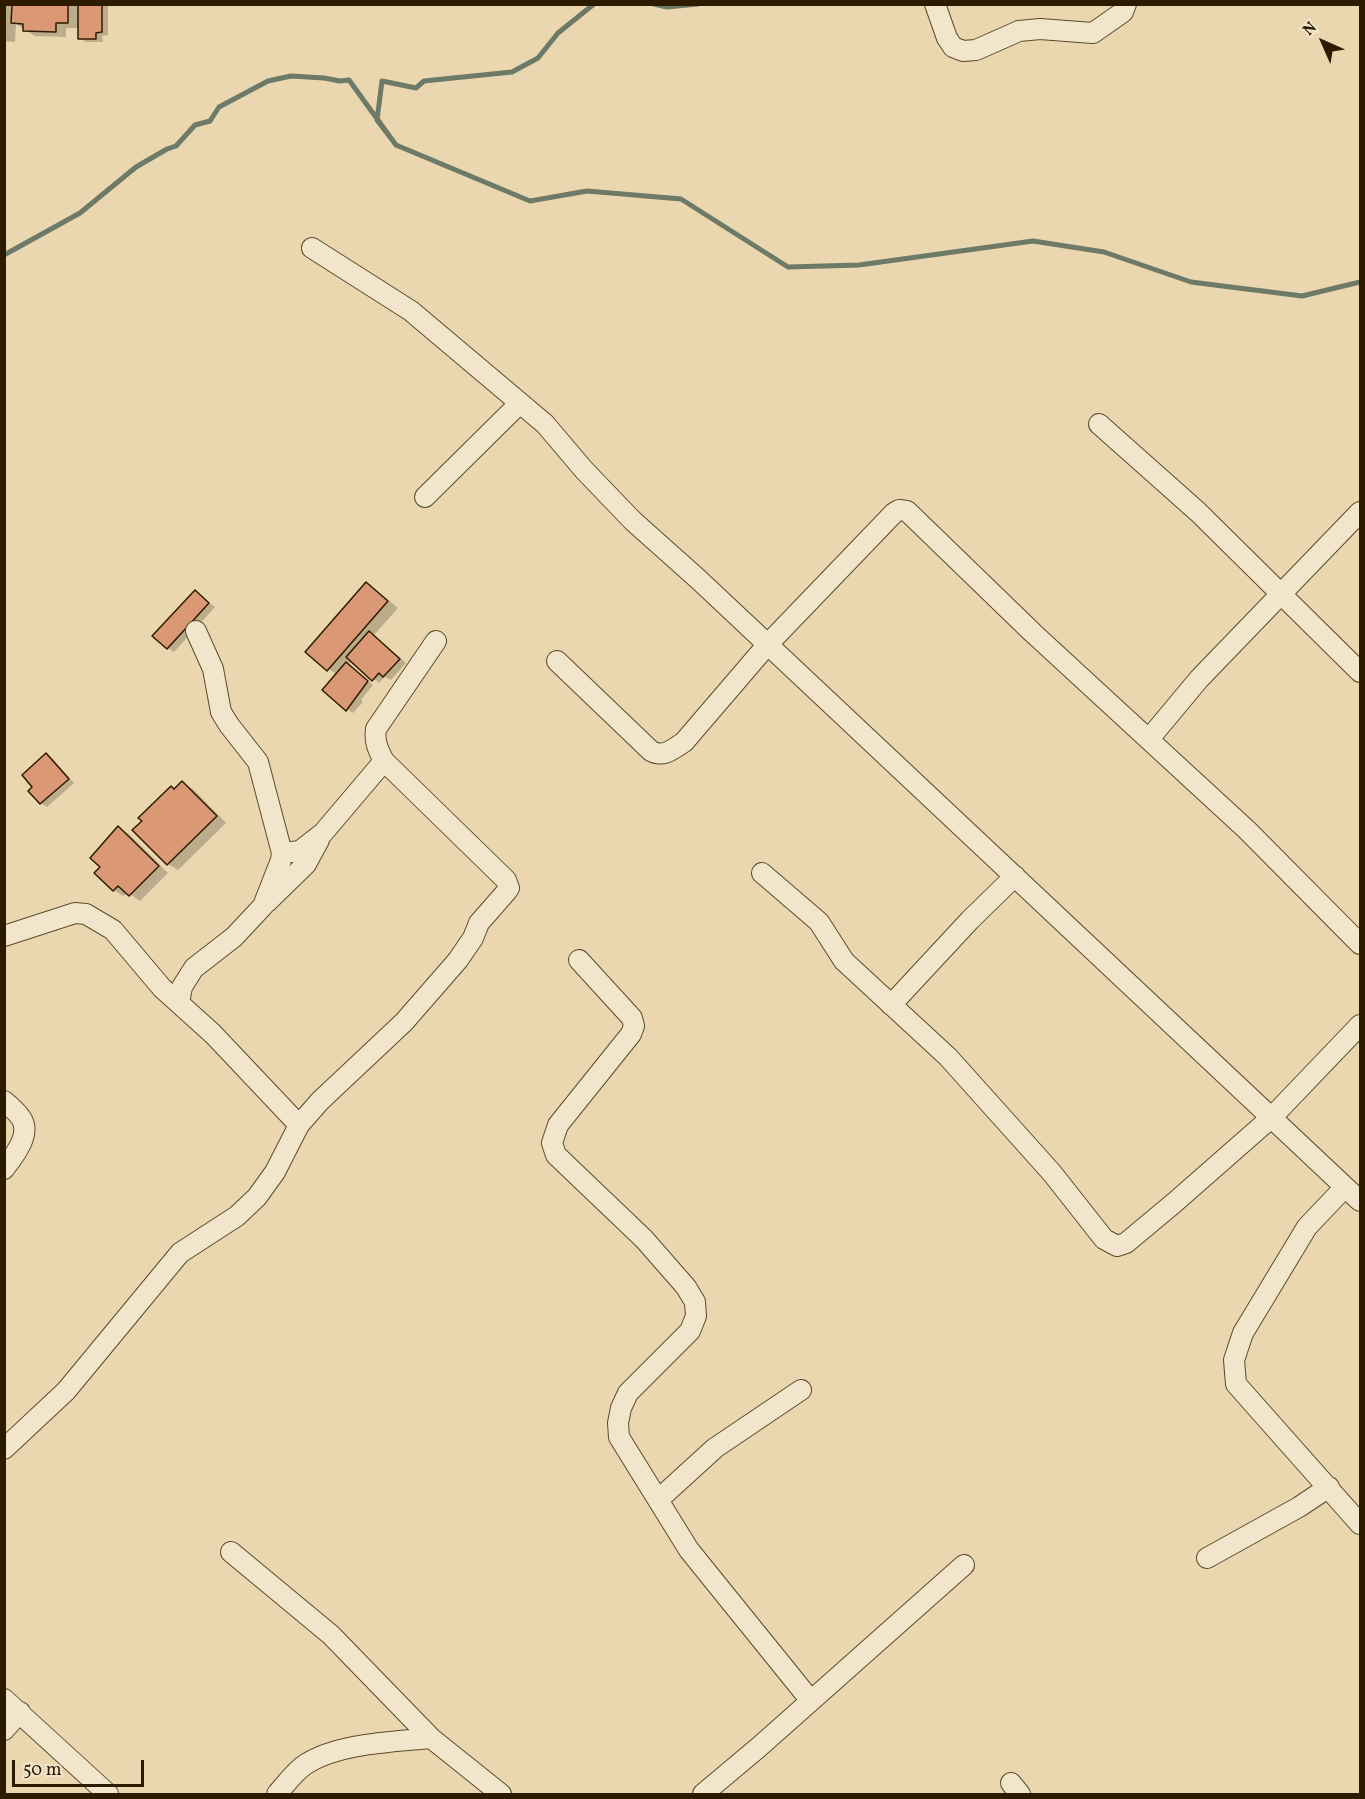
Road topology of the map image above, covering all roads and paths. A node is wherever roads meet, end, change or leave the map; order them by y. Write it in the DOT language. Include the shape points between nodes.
graph roads {
  1 [pos="935,4"];
  2 [pos="1126,4"];
  3 [pos="312,248"];
  4 [pos="520,403"];
  5 [pos="1099,424"];
  6 [pos="426,497"];
  7 [pos="1360,512"];
  8 [pos="1281,595"];
  9 [pos="196,631"];
  10 [pos="436,641"];
  11 [pos="768,644"];
  12 [pos="557,661"];
  13 [pos="1360,672"];
  14 [pos="1149,739"];
  15 [pos="384,761"];
  16 [pos="323,833"];
  17 [pos="282,853"];
  18 [pos="762,873"];
  19 [pos="1015,876"];
  20 [pos="263,906"];
  21 [pos="4,936"];
  22 [pos="1360,944"];
  23 [pos="579,960"];
  24 [pos="179,1003"];
  25 [pos="891,1005"];
  26 [pos="1360,1025"];
  27 [pos="4,1101"];
  28 [pos="1272,1117"];
  29 [pos="299,1125"];
  30 [pos="4,1169"];
  31 [pos="1345,1187"];
  32 [pos="1360,1201"];
  33 [pos="801,1390"];
  34 [pos="4,1449"];
  35 [pos="1329,1488"];
  36 [pos="658,1500"];
  37 [pos="1360,1524"];
  38 [pos="231,1552"];
  39 [pos="1207,1558"];
  40 [pos="964,1565"];
  41 [pos="4,1699"];
  42 [pos="811,1701"];
  43 [pos="20,1712"];
  44 [pos="4,1730"];
  45 [pos="431,1738"];
  46 [pos="108,1794"];
  47 [pos="277,1794"];
  48 [pos="501,1794"];
  49 [pos="703,1794"];
  1 -- 2 [label="street" via="947,38 953,47 963,51 976,50 1019,31 1092,33 1123,12"];
  3 -- 4 [label="street" via="411,311"];
  4 -- 6 [label="street"];
  4 -- 11 [label="street" via="545,424 633,521"];
  5 -- 8 [label="street" via="1198,512"];
  7 -- 8 [label="street"];
  8 -- 13 [label="street"];
  8 -- 14 [label="street" via="1199,679"];
  9 -- 17 [label="street" via="213,669 221,712 258,762"];
  10 -- 15 [label="street" via="376,729 377,746"];
  11 -- 12 [label="street" via="684,742 667,753 656,754"];
  11 -- 14 [label="street" via="894,513 907,511"];
  11 -- 19 [label="street"];
  14 -- 22 [label="street" via="1247,830"];
  15 -- 16 [label="street"];
  15 -- 29 [label="street" via="506,880 509,888 479,923 458,960 404,1022"];
  16 -- 17 [label="street" via="300,851"];
  16 -- 20 [label="street" via="306,864"];
  17 -- 20 [label="street"];
  18 -- 25 [label="street" via="819,922 844,961"];
  19 -- 25 [label="street"];
  19 -- 28 [label="street"];
  20 -- 24 [label="street" via="234,937 194,968 182,987"];
  21 -- 24 [label="street" via="65,915 86,914 112,930"];
  23 -- 36 [label="street" via="632,1018 634,1026 558,1125 552,1143 556,1155 644,1239 695,1302 696,1316 690,1331 628,1393 620,1415 619,1437"];
  24 -- 29 [label="street"];
  25 -- 28 [label="street" via="948,1057 1052,1173 1104,1239 1117,1246 1126,1243"];
  26 -- 28 [label="street"];
  27 -- 30 [label="street" via="22,1120 24,1135"];
  28 -- 31 [label="street"];
  29 -- 34 [label="street" via="257,1197 237,1216 180,1253 66,1391"];
  31 -- 32 [label="street"];
  31 -- 35 [label="street" via="1294,1246 1243,1333 1234,1360 1236,1384"];
  33 -- 36 [label="street" via="715,1448"];
  35 -- 37 [label="street"];
  35 -- 39 [label="street"];
  36 -- 42 [label="street" via="689,1550"];
  38 -- 45 [label="street" via="331,1635"];
  40 -- 42 [label="street"];
  41 -- 43 [label="street"];
  42 -- 49 [label="street"];
  43 -- 44 [label="street"];
  43 -- 46 [label="street"];
  45 -- 47 [label="street" via="325,1754 305,1764"];
  45 -- 48 [label="street"];
}
